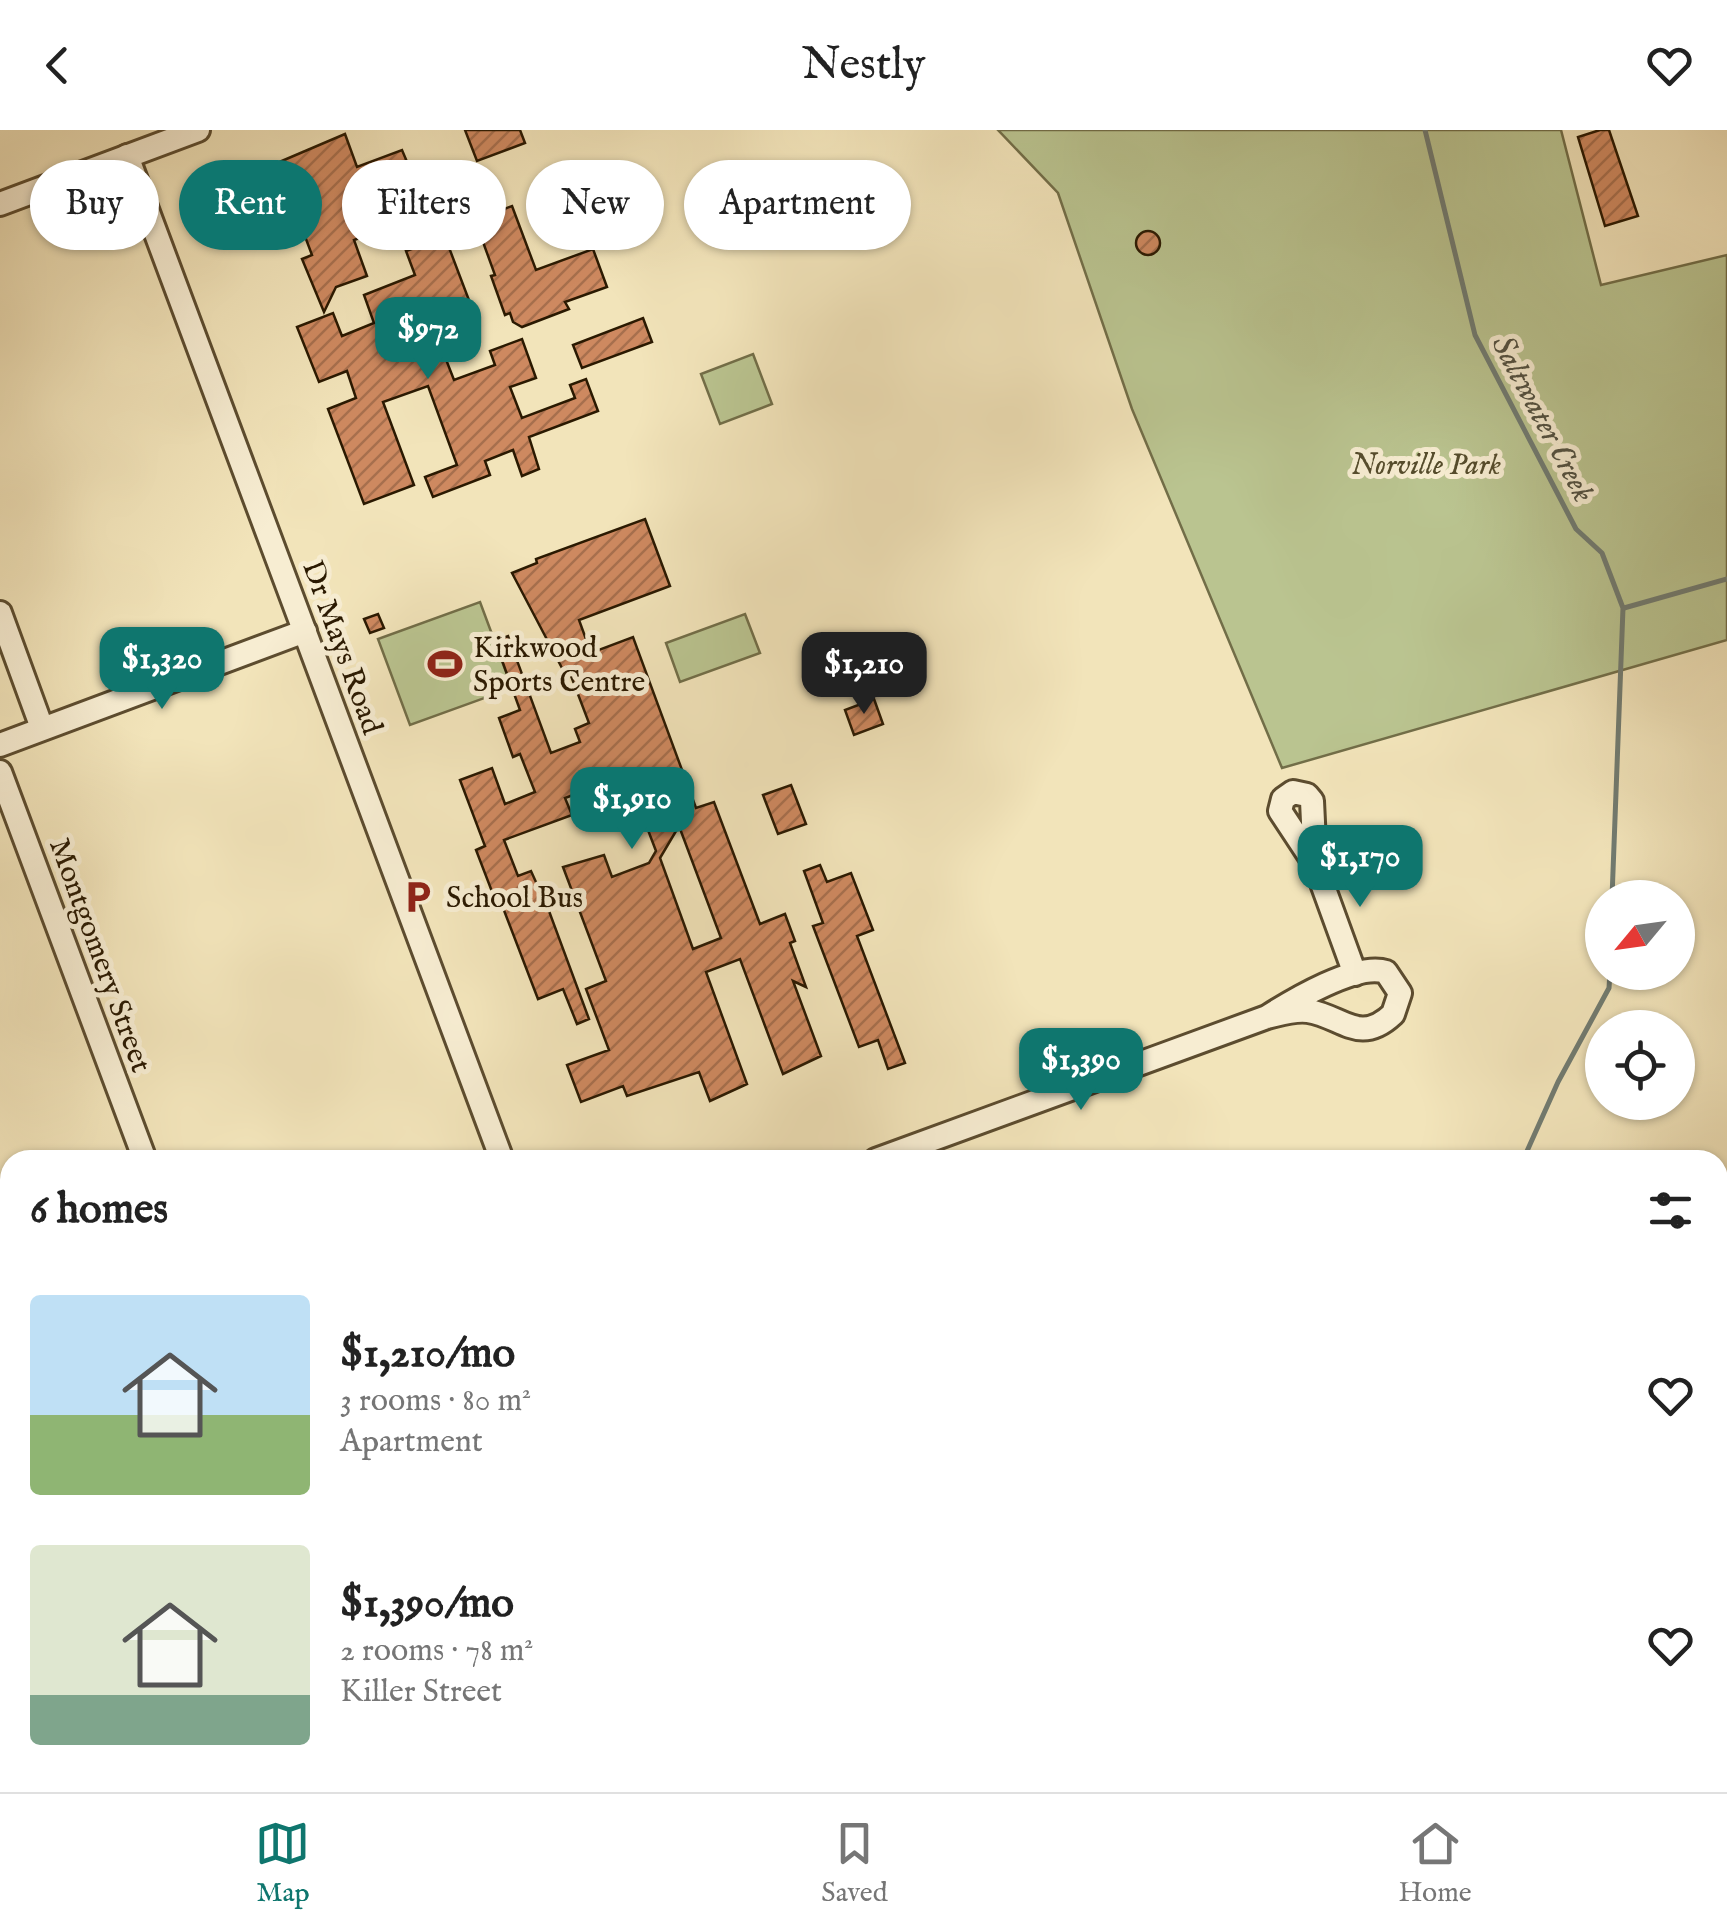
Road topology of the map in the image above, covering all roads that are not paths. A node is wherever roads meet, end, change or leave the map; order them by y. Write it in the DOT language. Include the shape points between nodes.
graph roads {
  1 [pos="198,130"];
  2 [pos="128,156"];
  3 [pos="0,204"];
  4 [pos="0,612"];
  5 [pos="305,631"];
  6 [pos="42,728"];
  7 [pos="0,745"];
  8 [pos="0,772"];
  9 [pos="1315,864"];
  10 [pos="1355,974"];
  11 [pos="1266,1017"];
  12 [pos="141,1150"];
  13 [pos="498,1150"];
  14 [pos="903,1150"];
  1 -- 2 [label="street"];
  2 -- 3 [label="street"];
  2 -- 5 [label="street, Dr Mays Road"];
  4 -- 6 [label="street"];
  5 -- 6 [label="street"];
  5 -- 13 [label="street, Dr Mays Road"];
  6 -- 7 [label="street"];
  8 -- 12 [label="street, Montgomery Street"];
  9 -- 10 [label="street"];
  10 -- 11 [label="street"];
  10 -- 11 [label="street" via="1379,970 1392,978 1400,1001 1386,1020 1364,1029 1309,1011"];
  11 -- 14 [label="street"];
}
